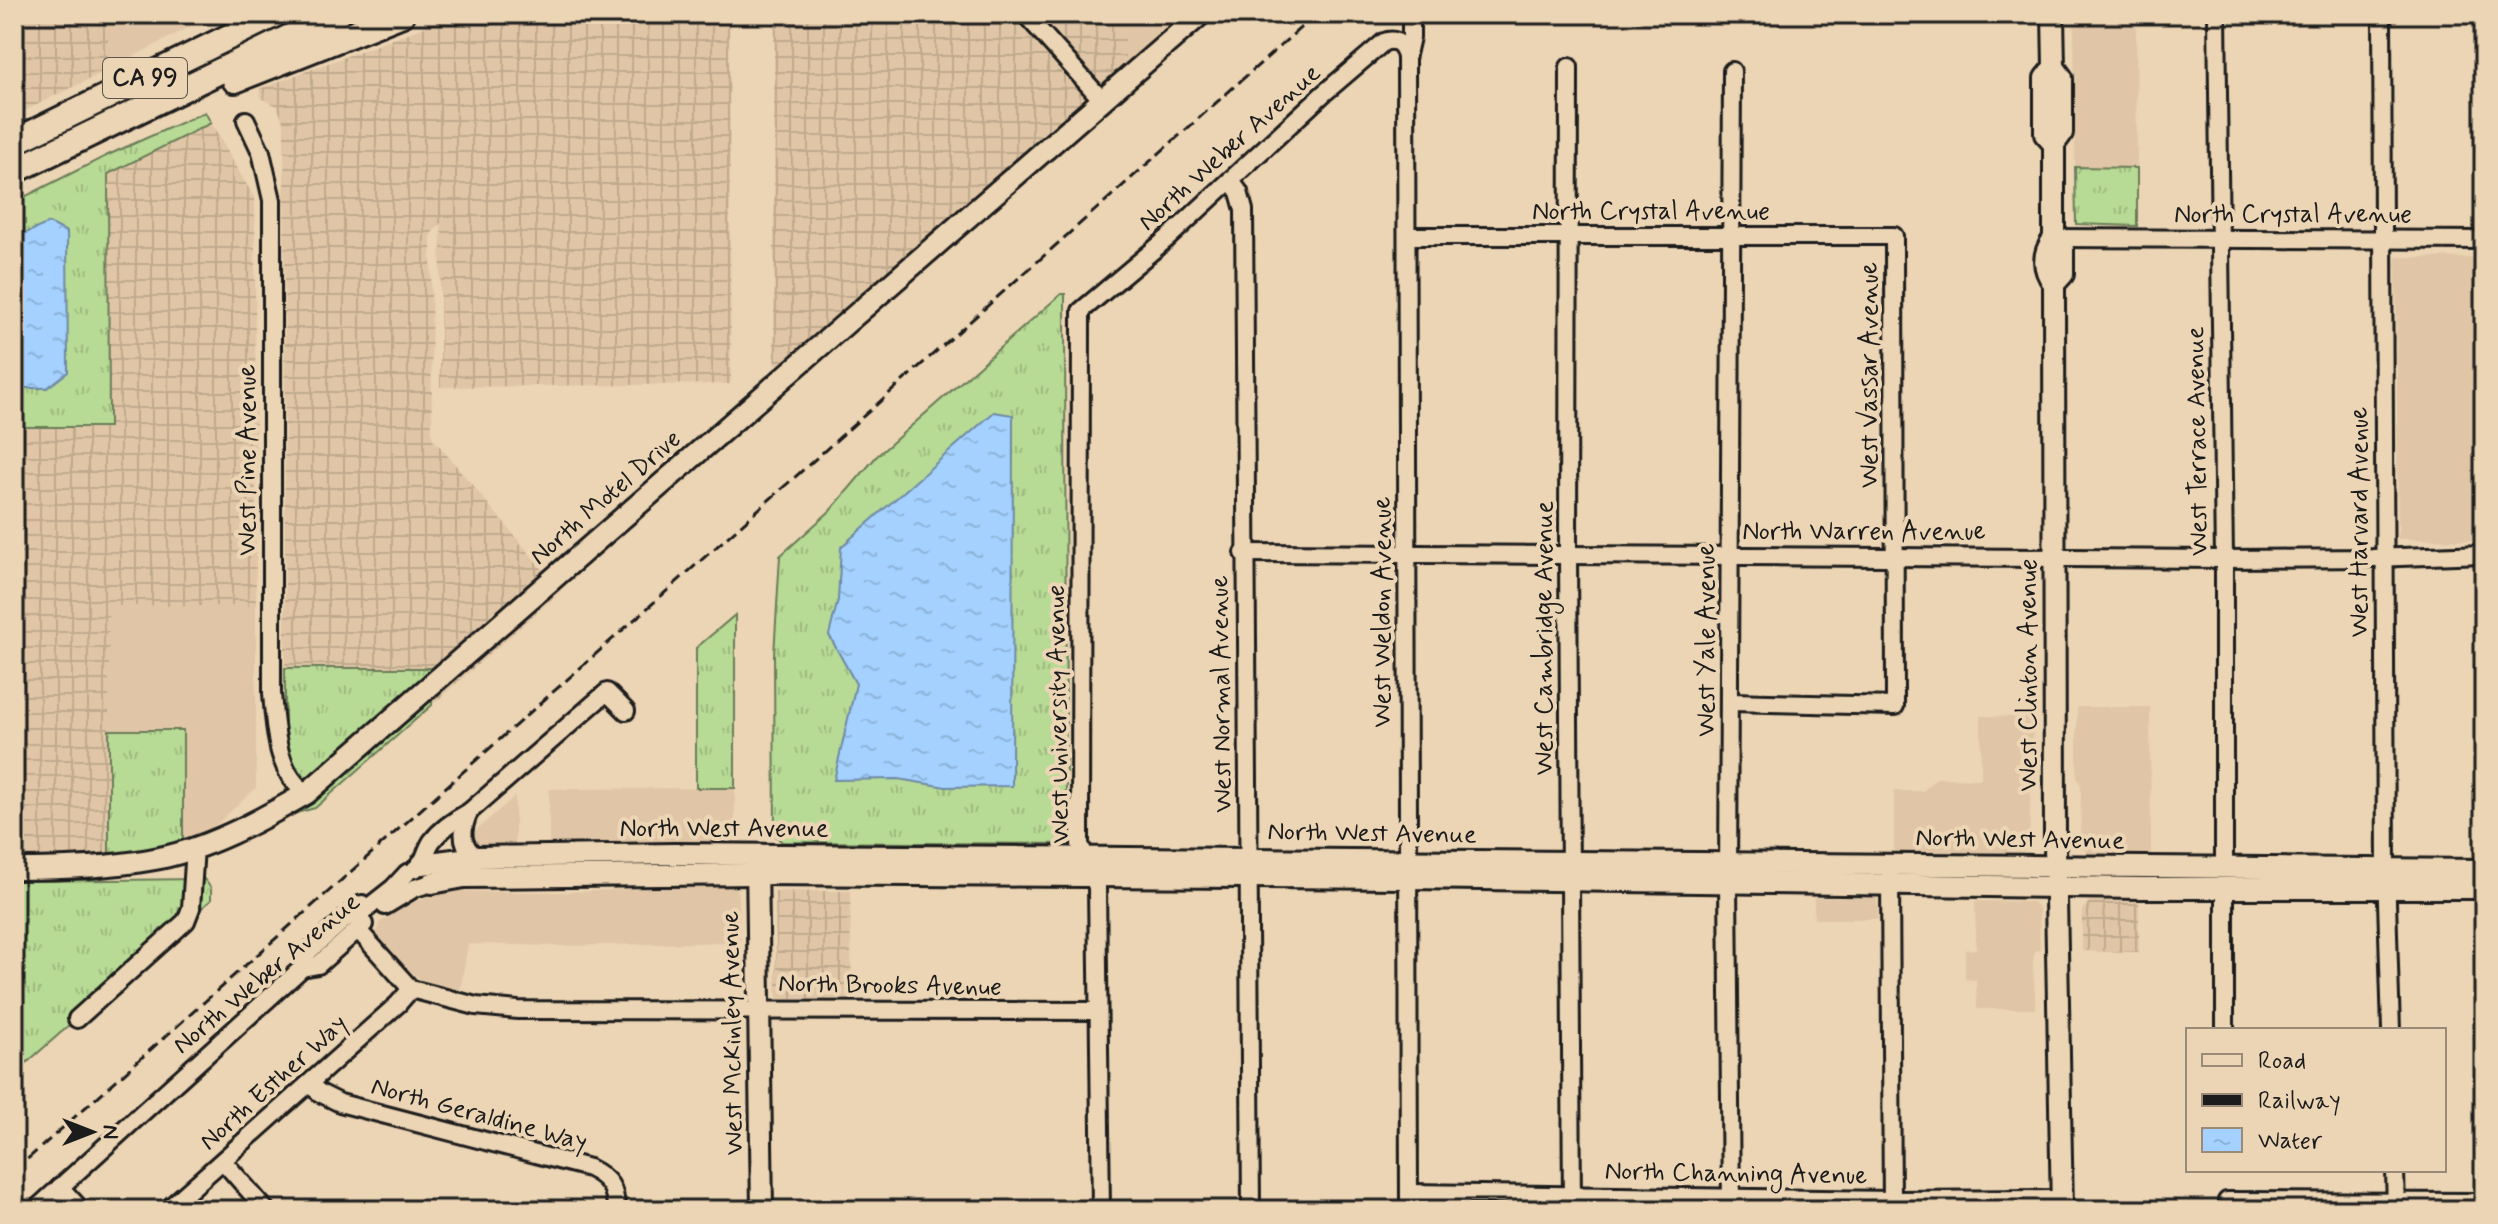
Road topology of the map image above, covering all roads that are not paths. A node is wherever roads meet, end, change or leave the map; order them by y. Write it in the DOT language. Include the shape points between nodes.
graph roads {
  1 [pos="274,14"];
  2 [pos="337,14"];
  3 [pos="402,14"];
  4 [pos="1025,14"];
  5 [pos="1201,14"];
  6 [pos="1411,14"];
  7 [pos="2053,14"];
  8 [pos="2217,14"];
  9 [pos="2382,14"];
  10 [pos="1406,59"];
  11 [pos="1569,67"];
  12 [pos="1732,71"];
  13 [pos="1102,100"];
  14 [pos="246,120"];
  15 [pos="106,128"];
  16 [pos="14,129"];
  17 [pos="14,142"];
  18 [pos="14,171"];
  19 [pos="1231,181"];
  20 [pos="1407,236"];
  21 [pos="1569,236"];
  22 [pos="1894,236"];
  23 [pos="1731,237"];
  24 [pos="2054,238"];
  25 [pos="2220,239"];
  26 [pos="2382,240"];
  27 [pos="2484,240"];
  28 [pos="1081,311"];
  29 [pos="1244,553"];
  30 [pos="1407,554"];
  31 [pos="1568,554"];
  32 [pos="2484,554"];
  33 [pos="1731,555"];
  34 [pos="1895,556"];
  35 [pos="2055,557"];
  36 [pos="2385,557"];
  37 [pos="2224,559"];
  38 [pos="1731,702"];
  39 [pos="626,711"];
  40 [pos="307,793"];
  41 [pos="469,812"];
  42 [pos="195,847"];
  43 [pos="645,854"];
  44 [pos="553,856"];
  45 [pos="1086,856"];
  46 [pos="477,857"];
  47 [pos="757,864"];
  48 [pos="1248,868"];
  49 [pos="14,869"];
  50 [pos="415,869"];
  51 [pos="1408,869"];
  52 [pos="2484,870"];
  53 [pos="1570,871"];
  54 [pos="1728,872"];
  55 [pos="1890,874"];
  56 [pos="500,876"];
  57 [pos="568,876"];
  58 [pos="1093,876"];
  59 [pos="2055,877"];
  60 [pos="2224,878"];
  61 [pos="2387,878"];
  62 [pos="432,883"];
  63 [pos="2484,888"];
  64 [pos="358,930"];
  65 [pos="302,968"];
  66 [pos="411,989"];
  67 [pos="759,1009"];
  68 [pos="1098,1011"];
  69 [pos="77,1019"];
  70 [pos="2225,1028"];
  71 [pos="2391,1028"];
  72 [pos="309,1084"];
  73 [pos="223,1161"];
  74 [pos="2395,1172"];
  75 [pos="60,1187"];
  76 [pos="1409,1202"];
  77 [pos="2484,1202"];
  78 [pos="1572,1203"];
  79 [pos="1731,1204"];
  80 [pos="1892,1205"];
  81 [pos="2062,1205"];
  82 [pos="2227,1206"];
  83 [pos="2396,1206"];
  84 [pos="35,1210"];
  85 [pos="81,1210"];
  86 [pos="167,1210"];
  87 [pos="266,1210"];
  88 [pos="616,1210"];
  89 [pos="762,1210"];
  90 [pos="1101,1210"];
  91 [pos="1251,1210"];
  1 -- 16 [label="highway" via="141,67"];
  1 -- 17 [label="highway, CA 99"];
  2 -- 15 [label="highway, CA 99"];
  3 -- 15 [label="highway"];
  4 -- 13 [label="street"];
  5 -- 13 [label="main road, North Motel Drive"];
  6 -- 10 [label="street, West Weldon Avenue"];
  7 -- 24 [label="main road, West Clinton Avenue" via="2054,67 2062,78 2062,133 2054,144"];
  8 -- 25 [label="street, West Terrace Avenue"];
  9 -- 26 [label="street, West Harvard Avenue"];
  10 -- 19 [label="street, North Weber Avenue" via="1398,42 1384,42"];
  10 -- 20 [label="street, West Weldon Avenue"];
  11 -- 21 [label="street, West Cambridge Avenue"];
  12 -- 23 [label="street, West Yale Avenue"];
  13 -- 40 [label="main road, North Motel Drive"];
  14 -- 40 [label="street, West Pine Avenue" via="261,152 272,200 274,719 293,785"];
  15 -- 18 [label="highway, CA 99"];
  19 -- 28 [label="street, North Weber Avenue"];
  19 -- 29 [label="street, West Normal Avenue" via="1244,210"];
  20 -- 21 [label="street, North Crystal Avenue"];
  20 -- 30 [label="street, West Weldon Avenue"];
  21 -- 23 [label="street, North Crystal Avenue"];
  21 -- 31 [label="street, West Cambridge Avenue"];
  22 -- 23 [label="street, North Crystal Avenue"];
  22 -- 34 [label="street, West Vassar Avenue"];
  23 -- 33 [label="street, West Yale Avenue"];
  24 -- 25 [label="street, North Crystal Avenue"];
  24 -- 35 [label="main road, West Clinton Avenue" via="2046,249 2046,274 2054,284"];
  25 -- 26 [label="street, North Crystal Avenue"];
  25 -- 37 [label="street, West Terrace Avenue"];
  26 -- 27 [label="street, North Crystal Avenue"];
  26 -- 36 [label="street, West Harvard Avenue"];
  28 -- 45 [label="street, West University Avenue" via="1080,844"];
  29 -- 30 [label="street, North Warren Avenue"];
  29 -- 48 [label="street, West Normal Avenue"];
  30 -- 31 [label="street, North Warren Avenue"];
  30 -- 51 [label="street, West Weldon Avenue"];
  31 -- 33 [label="street, North Warren Avenue"];
  31 -- 53 [label="street, West Cambridge Avenue"];
  32 -- 36 [label="street, North Warren Avenue"];
  33 -- 34 [label="street, North Warren Avenue"];
  33 -- 38 [label="street, West Yale Avenue"];
  34 -- 35 [label="street, North Warren Avenue"];
  34 -- 38 [label="street, West Vassar Avenue" via="1895,706"];
  35 -- 37 [label="street, North Warren Avenue"];
  35 -- 59 [label="main road, West Clinton Avenue"];
  36 -- 37 [label="street, North Warren Avenue"];
  36 -- 61 [label="street, West Harvard Avenue"];
  37 -- 60 [label="street, West Terrace Avenue"];
  38 -- 54 [label="street, West Yale Avenue"];
  39 -- 41 [label="street" via="607,692"];
  40 -- 42 [label="main road, North Motel Drive" via="257,822"];
  41 -- 46 [label="street" via="463,840"];
  41 -- 50 [label="street" via="432,842"];
  42 -- 49 [label="main road" via="150,860"];
  42 -- 69 [label="street" via="186,921"];
  43 -- 44 [label="main road, North West Avenue"];
  43 -- 47 [label="main road, North West Avenue"];
  43 -- 57 [label="main road" via="572,865"];
  44 -- 46 [label="main road, North West Avenue"];
  44 -- 56 [label="main road" via="546,867 517,868"];
  45 -- 47 [label="main road, North West Avenue"];
  45 -- 48 [label="main road, North West Avenue"];
  45 -- 58 [label="street, West University Avenue"];
  46 -- 50 [label="main road, North West Avenue"];
  47 -- 57 [label="main road, North West Avenue"];
  47 -- 58 [label="main road, North West Avenue"];
  47 -- 67 [label="main road, West McKinley Avenue"];
  48 -- 51 [label="main road, North West Avenue"];
  48 -- 58 [label="main road, North West Avenue"];
  48 -- 91 [label="street, West Normal Avenue"];
  50 -- 64 [label="street" via="360,914"];
  50 -- 65 [label="street, North West Avenue" via="371,896 308,952"];
  51 -- 53 [label="main road, North West Avenue"];
  51 -- 76 [label="street, West Weldon Avenue"];
  52 -- 61 [label="main road, North West Avenue"];
  53 -- 54 [label="main road, North West Avenue"];
  53 -- 78 [label="street, West Cambridge Avenue"];
  54 -- 55 [label="main road, North West Avenue"];
  54 -- 79 [label="street, West Yale Avenue"];
  55 -- 59 [label="main road, North West Avenue"];
  55 -- 80 [label="street"];
  56 -- 57 [label="main road, North West Avenue"];
  56 -- 62 [label="main road, North West Avenue"];
  58 -- 68 [label="street, West University Avenue"];
  59 -- 60 [label="main road, North West Avenue"];
  59 -- 81 [label="main road, West Clinton Avenue"];
  60 -- 61 [label="main road, North West Avenue"];
  60 -- 70 [label="street, West Terrace Avenue"];
  61 -- 63 [label="main road, North West Avenue"];
  61 -- 71 [label="street, West Harvard Avenue"];
  62 -- 64 [label="street, North Weber Avenue" via="398,897"];
  64 -- 65 [label="street, North Weber Avenue" via="318,965"];
  64 -- 66 [label="street"];
  65 -- 75 [label="street, North Weber Avenue"];
  66 -- 67 [label="street, North Brooks Avenue" via="476,1006 518,1010"];
  66 -- 72 [label="street, North Esther Way"];
  67 -- 68 [label="street, North Brooks Avenue"];
  67 -- 89 [label="main road, West McKinley Avenue"];
  68 -- 90 [label="street, West University Avenue"];
  72 -- 73 [label="street, North Esther Way"];
  72 -- 88 [label="street, North Geraldine Way" via="340,1103 589,1168 611,1184"];
  73 -- 86 [label="street, North Esther Way"];
  73 -- 87 [label="street"];
  74 -- 83 [label="street"];
  75 -- 84 [label="street, North Weber Avenue"];
  75 -- 85 [label="street"];
  76 -- 78 [label="street, North Channing Avenue"];
  77 -- 83 [label="street"];
  78 -- 79 [label="street, North Channing Avenue"];
  79 -- 80 [label="street, North Channing Avenue"];
  80 -- 81 [label="street, North Channing Avenue"];
  82 -- 83 [label="street"];
}
